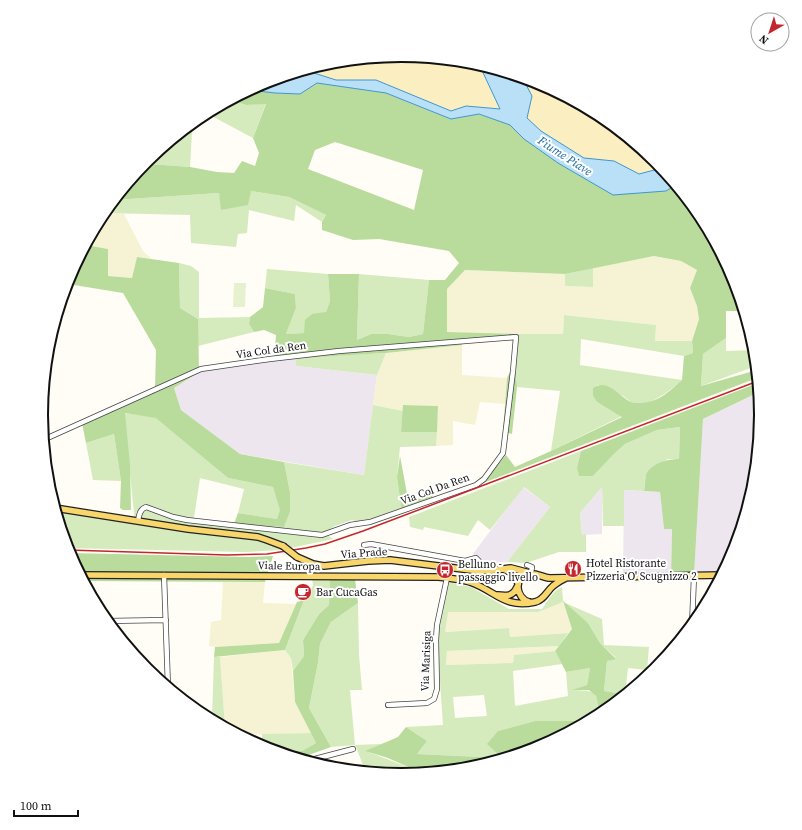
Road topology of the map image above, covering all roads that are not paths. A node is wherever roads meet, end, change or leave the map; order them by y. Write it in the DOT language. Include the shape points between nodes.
graph roads {
  1 [pos="516,337"];
  2 [pos="49,438"];
  3 [pos="61,509"];
  4 [pos="138,521"];
  5 [pos="364,545"];
  6 [pos="527,566"];
  7 [pos="503,569"];
  8 [pos="479,571"];
  9 [pos="530,573"];
  10 [pos="86,575"];
  11 [pos="164,575"];
  12 [pos="716,575"];
  13 [pos="541,576"];
  14 [pos="694,576"];
  15 [pos="447,578"];
  16 [pos="566,578"];
  17 [pos="518,586"];
  18 [pos="546,593"];
  19 [pos="494,594"];
  20 [pos="531,602"];
  21 [pos="692,614"];
  22 [pos="166,620"];
  23 [pos="115,622"];
  24 [pos="168,680"];
  25 [pos="388,705"];
  26 [pos="353,749"];
  27 [pos="319,758"];
  1 -- 2 [label="street, Via Col da Ren" via="270,358 201,369"];
  1 -- 4 [label="street, Via Col Da Ren" via="503,454 484,479 476,484 368,523 340,528 322,535 180,519 146,507 140,511"];
  3 -- 4 [label="main road, Via Prade"];
  4 -- 8 [label="main road, Via Prade, bridge" via="267,540 283,546 297,557 324,566 390,560"];
  5 -- 8 [label="street" via="371,544 465,560 476,558 479,561"];
  6 -- 9 [label="street" via="532,567"];
  7 -- 8 [label="main road, Via Prade"];
  7 -- 9 [label="main road, Via Prade"];
  7 -- 17 [label="main road" via="515,576"];
  9 -- 13 [label="main road"];
  9 -- 17 [label="main road" via="520,579"];
  10 -- 11 [label="main road, Viale Europa"];
  11 -- 15 [label="main road, Viale Europa"];
  11 -- 22 [label="street"];
  12 -- 14 [label="main road"];
  13 -- 16 [label="main road"];
  13 -- 18 [label="main road" via="546,583"];
  14 -- 16 [label="main road"];
  14 -- 21 [label="street"];
  15 -- 19 [label="main road, Viale Europa" via="470,582"];
  15 -- 25 [label="street, Via Marisiga" via="437,625 437,689 434,699 427,703"];
  16 -- 18 [label="main road"];
  17 -- 19 [label="main road, Viale Europa" via="511,595"];
  17 -- 20 [label="main road" via="521,598"];
  18 -- 20 [label="main road" via="541,600"];
  19 -- 20 [label="main road, Viale Europa" via="512,603"];
  22 -- 23 [label="street"];
  22 -- 24 [label="street"];
  26 -- 27 [label="street"];
}
